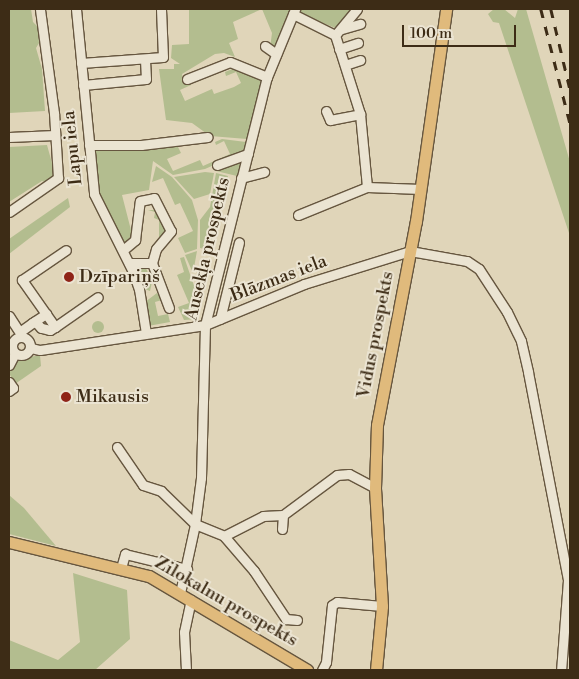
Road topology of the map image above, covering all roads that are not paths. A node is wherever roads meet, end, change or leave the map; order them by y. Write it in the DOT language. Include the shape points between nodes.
graph roads {
  1 [pos="40,9"];
  2 [pos="76,9"];
  3 [pos="161,9"];
  4 [pos="357,9"];
  5 [pos="446,9"];
  6 [pos="294,12"];
  7 [pos="360,24"];
  8 [pos="339,32"];
  9 [pos="358,43"];
  10 [pos="264,46"];
  11 [pos="339,49"];
  12 [pos="276,54"];
  13 [pos="145,60"];
  14 [pos="360,60"];
  15 [pos="81,63"];
  16 [pos="345,65"];
  17 [pos="267,76"];
  18 [pos="187,79"];
  19 [pos="83,85"];
  20 [pos="326,111"];
  21 [pos="360,114"];
  22 [pos="55,135"];
  23 [pos="208,136"];
  24 [pos="9,137"];
  25 [pos="88,145"];
  26 [pos="248,154"];
  27 [pos="217,165"];
  28 [pos="264,172"];
  29 [pos="241,178"];
  30 [pos="367,187"];
  31 [pos="420,190"];
  32 [pos="9,212"];
  33 [pos="298,215"];
  34 [pos="239,242"];
  35 [pos="66,250"];
  36 [pos="123,250"];
  37 [pos="410,251"];
  38 [pos="129,263"];
  39 [pos="152,263"];
  40 [pos="98,297"];
  41 [pos="169,308"];
  42 [pos="46,314"];
  43 [pos="9,316"];
  44 [pos="220,319"];
  45 [pos="35,321"];
  46 [pos="205,325"];
  47 [pos="55,327"];
  48 [pos="146,333"];
  49 [pos="21,334"];
  50 [pos="35,349"];
  51 [pos="11,358"];
  52 [pos="9,382"];
  53 [pos="9,391"];
  54 [pos="117,447"];
  55 [pos="375,488"];
  56 [pos="283,515"];
  57 [pos="195,524"];
  58 [pos="282,528"];
  59 [pos="224,536"];
  60 [pos="9,542"];
  61 [pos="121,568"];
  62 [pos="187,569"];
  63 [pos="180,593"];
  64 [pos="191,600"];
  65 [pos="382,606"];
  66 [pos="297,620"];
  67 [pos="186,670"];
  68 [pos="307,670"];
  69 [pos="322,670"];
  70 [pos="376,670"];
  71 [pos="561,670"];
  1 -- 22 [label="street"];
  2 -- 15 [label="street, Lapu iela"];
  3 -- 13 [label="street" via="163,57"];
  4 -- 8 [label="street"];
  5 -- 31 [label="main road, Vidus prospekts"];
  6 -- 8 [label="street"];
  6 -- 12 [label="street, Ausekļa prospekts"];
  7 -- 8 [label="street"];
  8 -- 11 [label="street"];
  9 -- 11 [label="street"];
  10 -- 12 [label="street"];
  11 -- 16 [label="street"];
  12 -- 17 [label="street, Ausekļa prospekts"];
  13 -- 15 [label="street"];
  13 -- 19 [label="street" via="146,79"];
  14 -- 16 [label="street"];
  15 -- 19 [label="street, Lapu iela"];
  16 -- 21 [label="street"];
  17 -- 18 [label="street" via="230,62"];
  17 -- 26 [label="street, Ausekļa prospekts"];
  19 -- 25 [label="street, Lapu iela"];
  20 -- 21 [label="street" via="330,120"];
  21 -- 30 [label="street"];
  22 -- 24 [label="street"];
  22 -- 32 [label="street" via="58,178"];
  23 -- 25 [label="street" via="141,145"];
  25 -- 36 [label="street, Lapu iela" via="94,194"];
  26 -- 27 [label="street"];
  26 -- 29 [label="street, Ausekļa prospekts"];
  28 -- 29 [label="street"];
  29 -- 46 [label="street, Ausekļa prospekts"];
  30 -- 31 [label="street"];
  30 -- 33 [label="street"];
  31 -- 37 [label="main road, Vidus prospekts"];
  34 -- 44 [label="street"];
  35 -- 42 [label="street" via="22,280"];
  36 -- 38 [label="street, Lapu iela"];
  36 -- 39 [label="street" via="135,240 140,201 154,198 171,231 156,249"];
  37 -- 44 [label="street, Blāzmas iela" via="304,284"];
  37 -- 55 [label="main road, Vidus prospekts" via="377,425"];
  37 -- 71 [label="street" via="467,261 479,269 508,312 520,341 568,580"];
  38 -- 39 [label="street"];
  38 -- 48 [label="street, Lapu iela" via="139,289"];
  39 -- 41 [label="street"];
  40 -- 47 [label="street"];
  42 -- 45 [label="street"];
  42 -- 47 [label="street"];
  43 -- 49 [label="street"];
  44 -- 46 [label="street, Blāzmas iela"];
  45 -- 47 [label="street" via="41,328 50,330"];
  45 -- 49 [label="street"];
  46 -- 48 [label="street, Blāzmas iela"];
  46 -- 57 [label="street, Ausekļa prospekts" via="202,450"];
  48 -- 50 [label="street, Blāzmas iela"];
  49 -- 50 [label="street"];
  49 -- 51 [label="street" via="13,342"];
  50 -- 51 [label="street, Blāzmas iela"];
  52 -- 53 [label="street" via="13,388"];
  54 -- 57 [label="street" via="142,485 161,491"];
  55 -- 56 [label="street" via="348,474 337,475"];
  55 -- 65 [label="main road, Vidus prospekts"];
  56 -- 58 [label="street"];
  56 -- 59 [label="street" via="263,516"];
  57 -- 59 [label="street"];
  57 -- 62 [label="street, Ausekļa prospekts"];
  59 -- 66 [label="street" via="254,571 286,619"];
  60 -- 61 [label="main road, Zilokalnu prospekts"];
  61 -- 62 [label="street" via="125,554"];
  61 -- 63 [label="main road, Zilokalnu prospekts" via="149,576"];
  62 -- 63 [label="street, Ausekļa prospekts"];
  63 -- 64 [label="main road, Zilokalnu prospekts"];
  64 -- 67 [label="street" via="184,632"];
  64 -- 68 [label="main road, Zilokalnu prospekts"];
  65 -- 69 [label="street" via="337,602 332,605 326,662"];
  65 -- 70 [label="main road, Vidus prospekts"];
}
